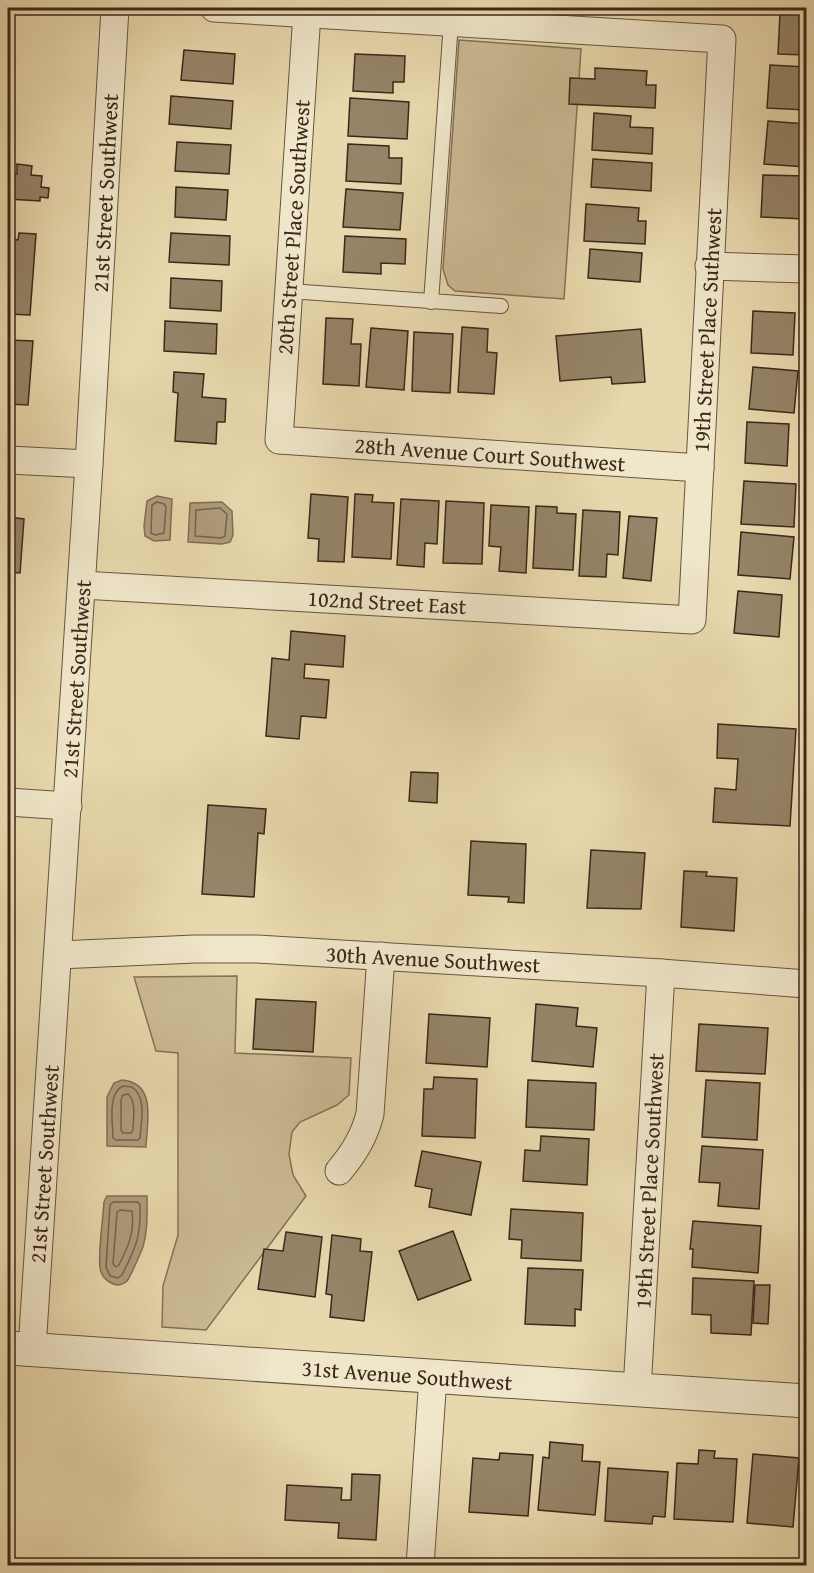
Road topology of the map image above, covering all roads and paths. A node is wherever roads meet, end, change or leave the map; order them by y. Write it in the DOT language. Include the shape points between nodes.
graph roads {
  1 [pos="115,8"];
  2 [pos="214,8"];
  3 [pos="307,13"];
  4 [pos="451,22"];
  5 [pos="709,266"];
  6 [pos="807,269"];
  7 [pos="289,291"];
  8 [pos="431,302"];
  9 [pos="501,306"];
  10 [pos="279,440"];
  11 [pos="8,460"];
  12 [pos="89,464"];
  13 [pos="700,468"];
  14 [pos="82,585"];
  15 [pos="692,620"];
  16 [pos="8,802"];
  17 [pos="68,806"];
  18 [pos="58,955"];
  19 [pos="381,956"];
  20 [pos="661,972"];
  21 [pos="807,984"];
  22 [pos="339,1171"];
  23 [pos="20,1348"];
  24 [pos="433,1377"];
  25 [pos="637,1390"];
  26 [pos="807,1401"];
  27 [pos="421,1566"];
  1 -- 12 [label="street, 21st Street Southwest"];
  2 -- 3 [label="street"];
  3 -- 4 [label="street"];
  3 -- 7 [label="street, 20th Street Place Southwest"];
  4 -- 5 [label="street, 19th Street Place Suthwest" via="722,39"];
  4 -- 8 [label="lane"];
  5 -- 6 [label="street"];
  5 -- 13 [label="street, 19th Street Place Suthwest"];
  7 -- 8 [label="lane"];
  7 -- 10 [label="street, 20th Street Place Southwest"];
  8 -- 9 [label="lane"];
  10 -- 13 [label="street, 28th Avenue Court Southwest"];
  11 -- 12 [label="street"];
  12 -- 14 [label="street, 21st Street Southwest"];
  13 -- 15 [label="street, 19th Street Place Suthwest"];
  14 -- 15 [label="street, 102nd Street East"];
  14 -- 17 [label="street, 21st Street Southwest"];
  16 -- 17 [label="street"];
  17 -- 18 [label="street, 21st Street Southwest"];
  18 -- 19 [label="street, 30th Avenue Southwest" via="257,949"];
  18 -- 23 [label="street, 21st Street Southwest"];
  19 -- 20 [label="street, 30th Avenue Southwest"];
  19 -- 22 [label="street" via="370,1114 357,1148"];
  20 -- 21 [label="street, 30th Avenue Southwest"];
  20 -- 25 [label="street, 19th Street Place Southwest"];
  23 -- 24 [label="street, 31st Avenue Southwest"];
  24 -- 25 [label="street, 31st Avenue Southwest"];
  24 -- 27 [label="street"];
  25 -- 26 [label="street, 31st Avenue Southwest"];
}
